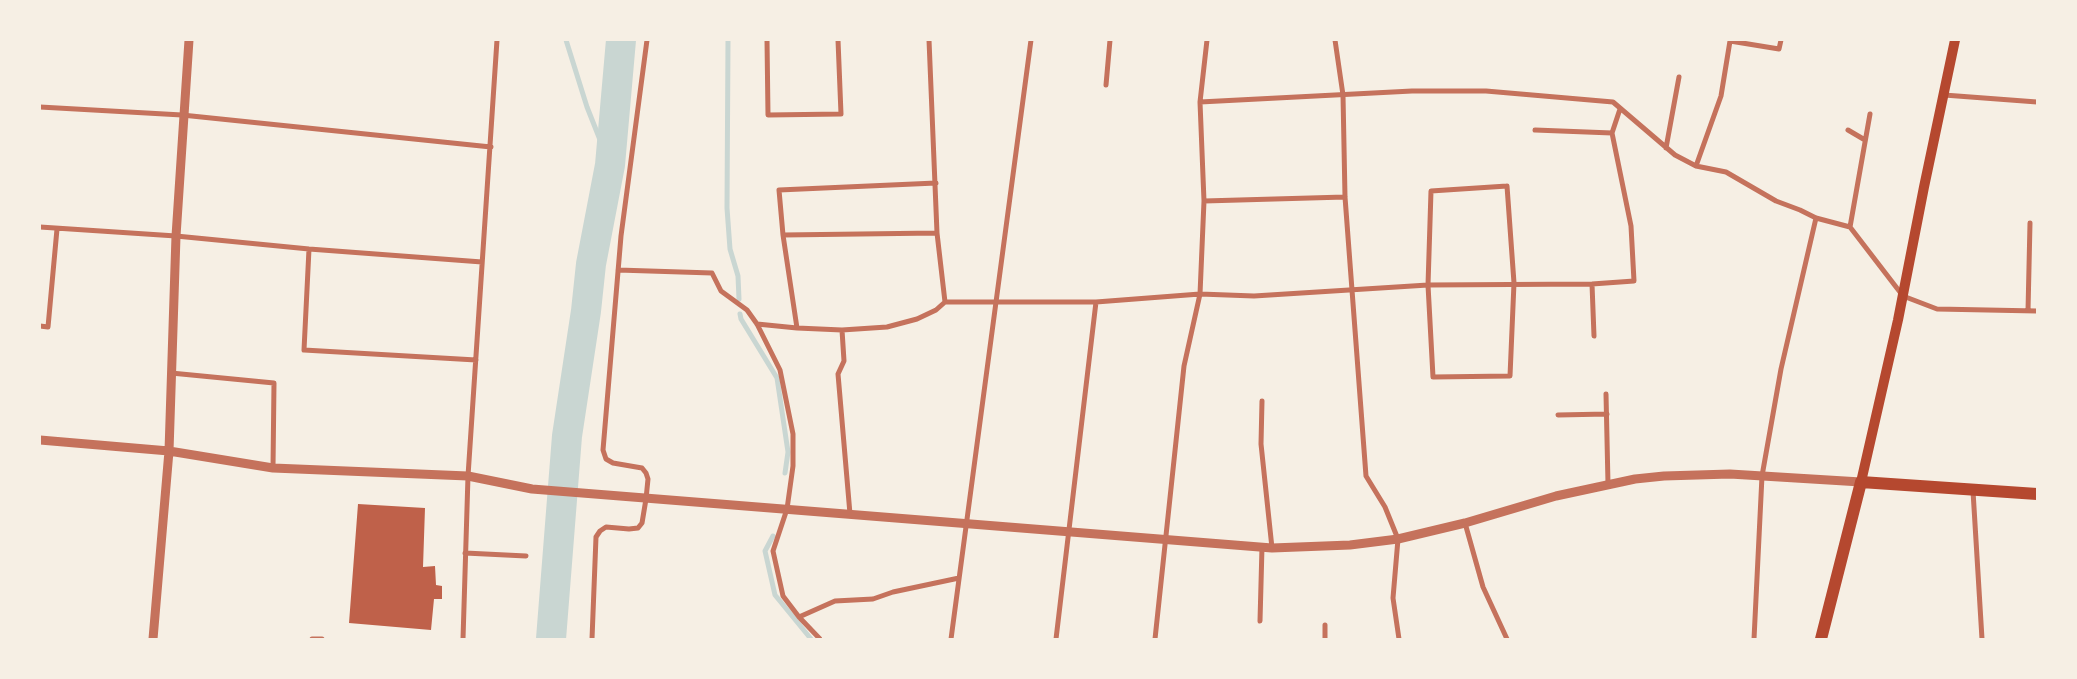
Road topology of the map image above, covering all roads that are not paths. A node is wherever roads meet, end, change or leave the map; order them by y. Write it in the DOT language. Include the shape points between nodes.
graph roads {
  1 [pos="189,40"];
  2 [pos="497,40"];
  3 [pos="647,40"];
  4 [pos="767,40"];
  5 [pos="838,40"];
  6 [pos="929,40"];
  7 [pos="1031,40"];
  8 [pos="1110,40"];
  9 [pos="1207,40"];
  10 [pos="1335,40"];
  11 [pos="1781,40"];
  12 [pos="1955,40"];
  13 [pos="1679,78"];
  14 [pos="1106,85"];
  15 [pos="1343,95"];
  16 [pos="1943,95"];
  17 [pos="1200,102"];
  18 [pos="2037,102"];
  19 [pos="40,106"];
  20 [pos="1620,109"];
  21 [pos="1870,114"];
  22 [pos="182,116"];
  23 [pos="1535,130"];
  24 [pos="1848,130"];
  25 [pos="1612,133"];
  26 [pos="1865,140"];
  27 [pos="490,146"];
  28 [pos="1666,148"];
  29 [pos="1696,166"];
  30 [pos="936,184"];
  31 [pos="1345,197"];
  32 [pos="1204,201"];
  33 [pos="1816,218"];
  34 [pos="2030,223"];
  35 [pos="1850,227"];
  36 [pos="40,228"];
  37 [pos="57,229"];
  38 [pos="937,233"];
  39 [pos="783,235"];
  40 [pos="176,236"];
  41 [pos="309,249"];
  42 [pos="482,262"];
  43 [pos="618,270"];
  44 [pos="1514,283"];
  45 [pos="1592,284"];
  46 [pos="1428,285"];
  47 [pos="1350,290"];
  48 [pos="1200,294"];
  49 [pos="1903,296"];
  50 [pos="945,302"];
  51 [pos="995,302"];
  52 [pos="1096,302"];
  53 [pos="2028,311"];
  54 [pos="2037,311"];
  55 [pos="757,324"];
  56 [pos="40,326"];
  57 [pos="797,328"];
  58 [pos="842,330"];
  59 [pos="1594,336"];
  60 [pos="476,360"];
  61 [pos="171,373"];
  62 [pos="1606,394"];
  63 [pos="1262,401"];
  64 [pos="1606,414"];
  65 [pos="1558,415"];
  66 [pos="40,440"];
  67 [pos="169,451"];
  68 [pos="273,468"];
  69 [pos="468,476"];
  70 [pos="1762,476"];
  71 [pos="1861,482"];
  72 [pos="1608,484"];
  73 [pos="1973,490"];
  74 [pos="2037,494"];
  75 [pos="646,499"];
  76 [pos="787,509"];
  77 [pos="850,514"];
  78 [pos="1465,523"];
  79 [pos="967,524"];
  80 [pos="1068,532"];
  81 [pos="1398,539"];
  82 [pos="1165,540"];
  83 [pos="1262,547"];
  84 [pos="1272,548"];
  85 [pos="466,553"];
  86 [pos="526,556"];
  87 [pos="960,578"];
  88 [pos="799,617"];
  89 [pos="1260,621"];
  90 [pos="1325,624"];
  91 [pos="153,639"];
  92 [pos="312,639"];
  93 [pos="322,639"];
  94 [pos="463,639"];
  95 [pos="592,639"];
  96 [pos="820,639"];
  97 [pos="952,639"];
  98 [pos="1056,639"];
  99 [pos="1155,639"];
  100 [pos="1325,639"];
  101 [pos="1399,639"];
  102 [pos="1507,639"];
  103 [pos="1754,639"];
  104 [pos="1821,639"];
  105 [pos="1982,639"];
  1 -- 22 [label="street"];
  2 -- 27 [label="street"];
  3 -- 43 [label="street"];
  4 -- 5 [label="street" via="768,116 841,114"];
  6 -- 30 [label="street"];
  7 -- 51 [label="street"];
  8 -- 14 [label="street"];
  9 -- 17 [label="street"];
  10 -- 15 [label="street"];
  11 -- 29 [label="street" via="1779,49 1730,41 1721,96"];
  12 -- 16 [label="main road"];
  13 -- 28 [label="street"];
  15 -- 17 [label="street"];
  15 -- 20 [label="street" via="1486,91 1613,102"];
  15 -- 31 [label="street"];
  16 -- 18 [label="street"];
  16 -- 49 [label="main road"];
  17 -- 32 [label="street"];
  19 -- 22 [label="street"];
  20 -- 25 [label="street"];
  20 -- 28 [label="street"];
  21 -- 26 [label="street"];
  22 -- 27 [label="street"];
  22 -- 40 [label="street"];
  23 -- 25 [label="street"];
  24 -- 26 [label="street"];
  25 -- 45 [label="street" via="1631,226 1634,281"];
  26 -- 35 [label="street"];
  27 -- 42 [label="street"];
  28 -- 29 [label="street"];
  29 -- 33 [label="street" via="1726,172 1776,201"];
  30 -- 38 [label="street"];
  30 -- 39 [label="street" via="779,190"];
  31 -- 32 [label="street"];
  31 -- 47 [label="street"];
  32 -- 48 [label="street"];
  33 -- 35 [label="street"];
  33 -- 70 [label="street" via="1780,369"];
  34 -- 53 [label="street"];
  35 -- 49 [label="street"];
  36 -- 37 [label="street"];
  37 -- 40 [label="street"];
  37 -- 56 [label="street" via="48,327"];
  38 -- 39 [label="street"];
  38 -- 50 [label="street"];
  39 -- 57 [label="street"];
  40 -- 41 [label="street"];
  40 -- 61 [label="street"];
  41 -- 42 [label="street"];
  41 -- 60 [label="street" via="304,350"];
  42 -- 60 [label="street"];
  43 -- 55 [label="street" via="712,273 721,291 747,310"];
  43 -- 75 [label="street" via="603,450 606,459 613,463 642,468 648,480"];
  44 -- 45 [label="street"];
  44 -- 46 [label="street"];
  44 -- 46 [label="street" via="1510,376 1433,377"];
  44 -- 46 [label="street" via="1507,186 1431,191"];
  45 -- 59 [label="street"];
  46 -- 47 [label="street"];
  47 -- 48 [label="street" via="1254,296"];
  47 -- 81 [label="street" via="1366,476 1385,507"];
  48 -- 52 [label="street"];
  48 -- 82 [label="street" via="1184,366"];
  49 -- 53 [label="street" via="1937,308"];
  49 -- 71 [label="main road"];
  50 -- 51 [label="street"];
  50 -- 58 [label="street" via="917,319 886,327"];
  51 -- 52 [label="street"];
  51 -- 79 [label="street"];
  52 -- 80 [label="street"];
  53 -- 54 [label="street"];
  55 -- 57 [label="street"];
  55 -- 76 [label="street" via="780,370 793,434 793,466"];
  57 -- 58 [label="street"];
  58 -- 77 [label="street" via="844,361 838,374"];
  60 -- 69 [label="street"];
  61 -- 67 [label="street"];
  61 -- 68 [label="street" via="274,384"];
  62 -- 64 [label="street"];
  63 -- 84 [label="street" via="1261,444"];
  64 -- 65 [label="street"];
  64 -- 72 [label="street"];
  66 -- 67 [label="street"];
  67 -- 68 [label="street"];
  67 -- 91 [label="street"];
  68 -- 69 [label="street"];
  69 -- 75 [label="street" via="532,489"];
  69 -- 85 [label="street"];
  70 -- 71 [label="street"];
  70 -- 72 [label="street" via="1664,476"];
  70 -- 103 [label="street"];
  71 -- 73 [label="main road"];
  71 -- 104 [label="main road"];
  72 -- 78 [label="street"];
  73 -- 74 [label="main road"];
  73 -- 105 [label="street"];
  75 -- 76 [label="street"];
  75 -- 95 [label="street" via="642,523 638,528 606,527 596,537"];
  76 -- 77 [label="street"];
  76 -- 88 [label="street" via="773,551 783,596"];
  77 -- 79 [label="street"];
  78 -- 81 [label="street"];
  78 -- 102 [label="street" via="1483,586"];
  79 -- 80 [label="street"];
  79 -- 87 [label="street"];
  80 -- 82 [label="street"];
  80 -- 98 [label="street"];
  81 -- 84 [label="street" via="1350,546"];
  81 -- 101 [label="street" via="1393,598"];
  82 -- 83 [label="street"];
  82 -- 99 [label="street"];
  83 -- 84 [label="street"];
  83 -- 89 [label="street"];
  85 -- 86 [label="street"];
  85 -- 94 [label="street"];
  87 -- 88 [label="street" via="873,599 835,601"];
  87 -- 97 [label="street"];
  88 -- 96 [label="street"];
  90 -- 100 [label="street"];
  92 -- 93 [label="street"];
}
